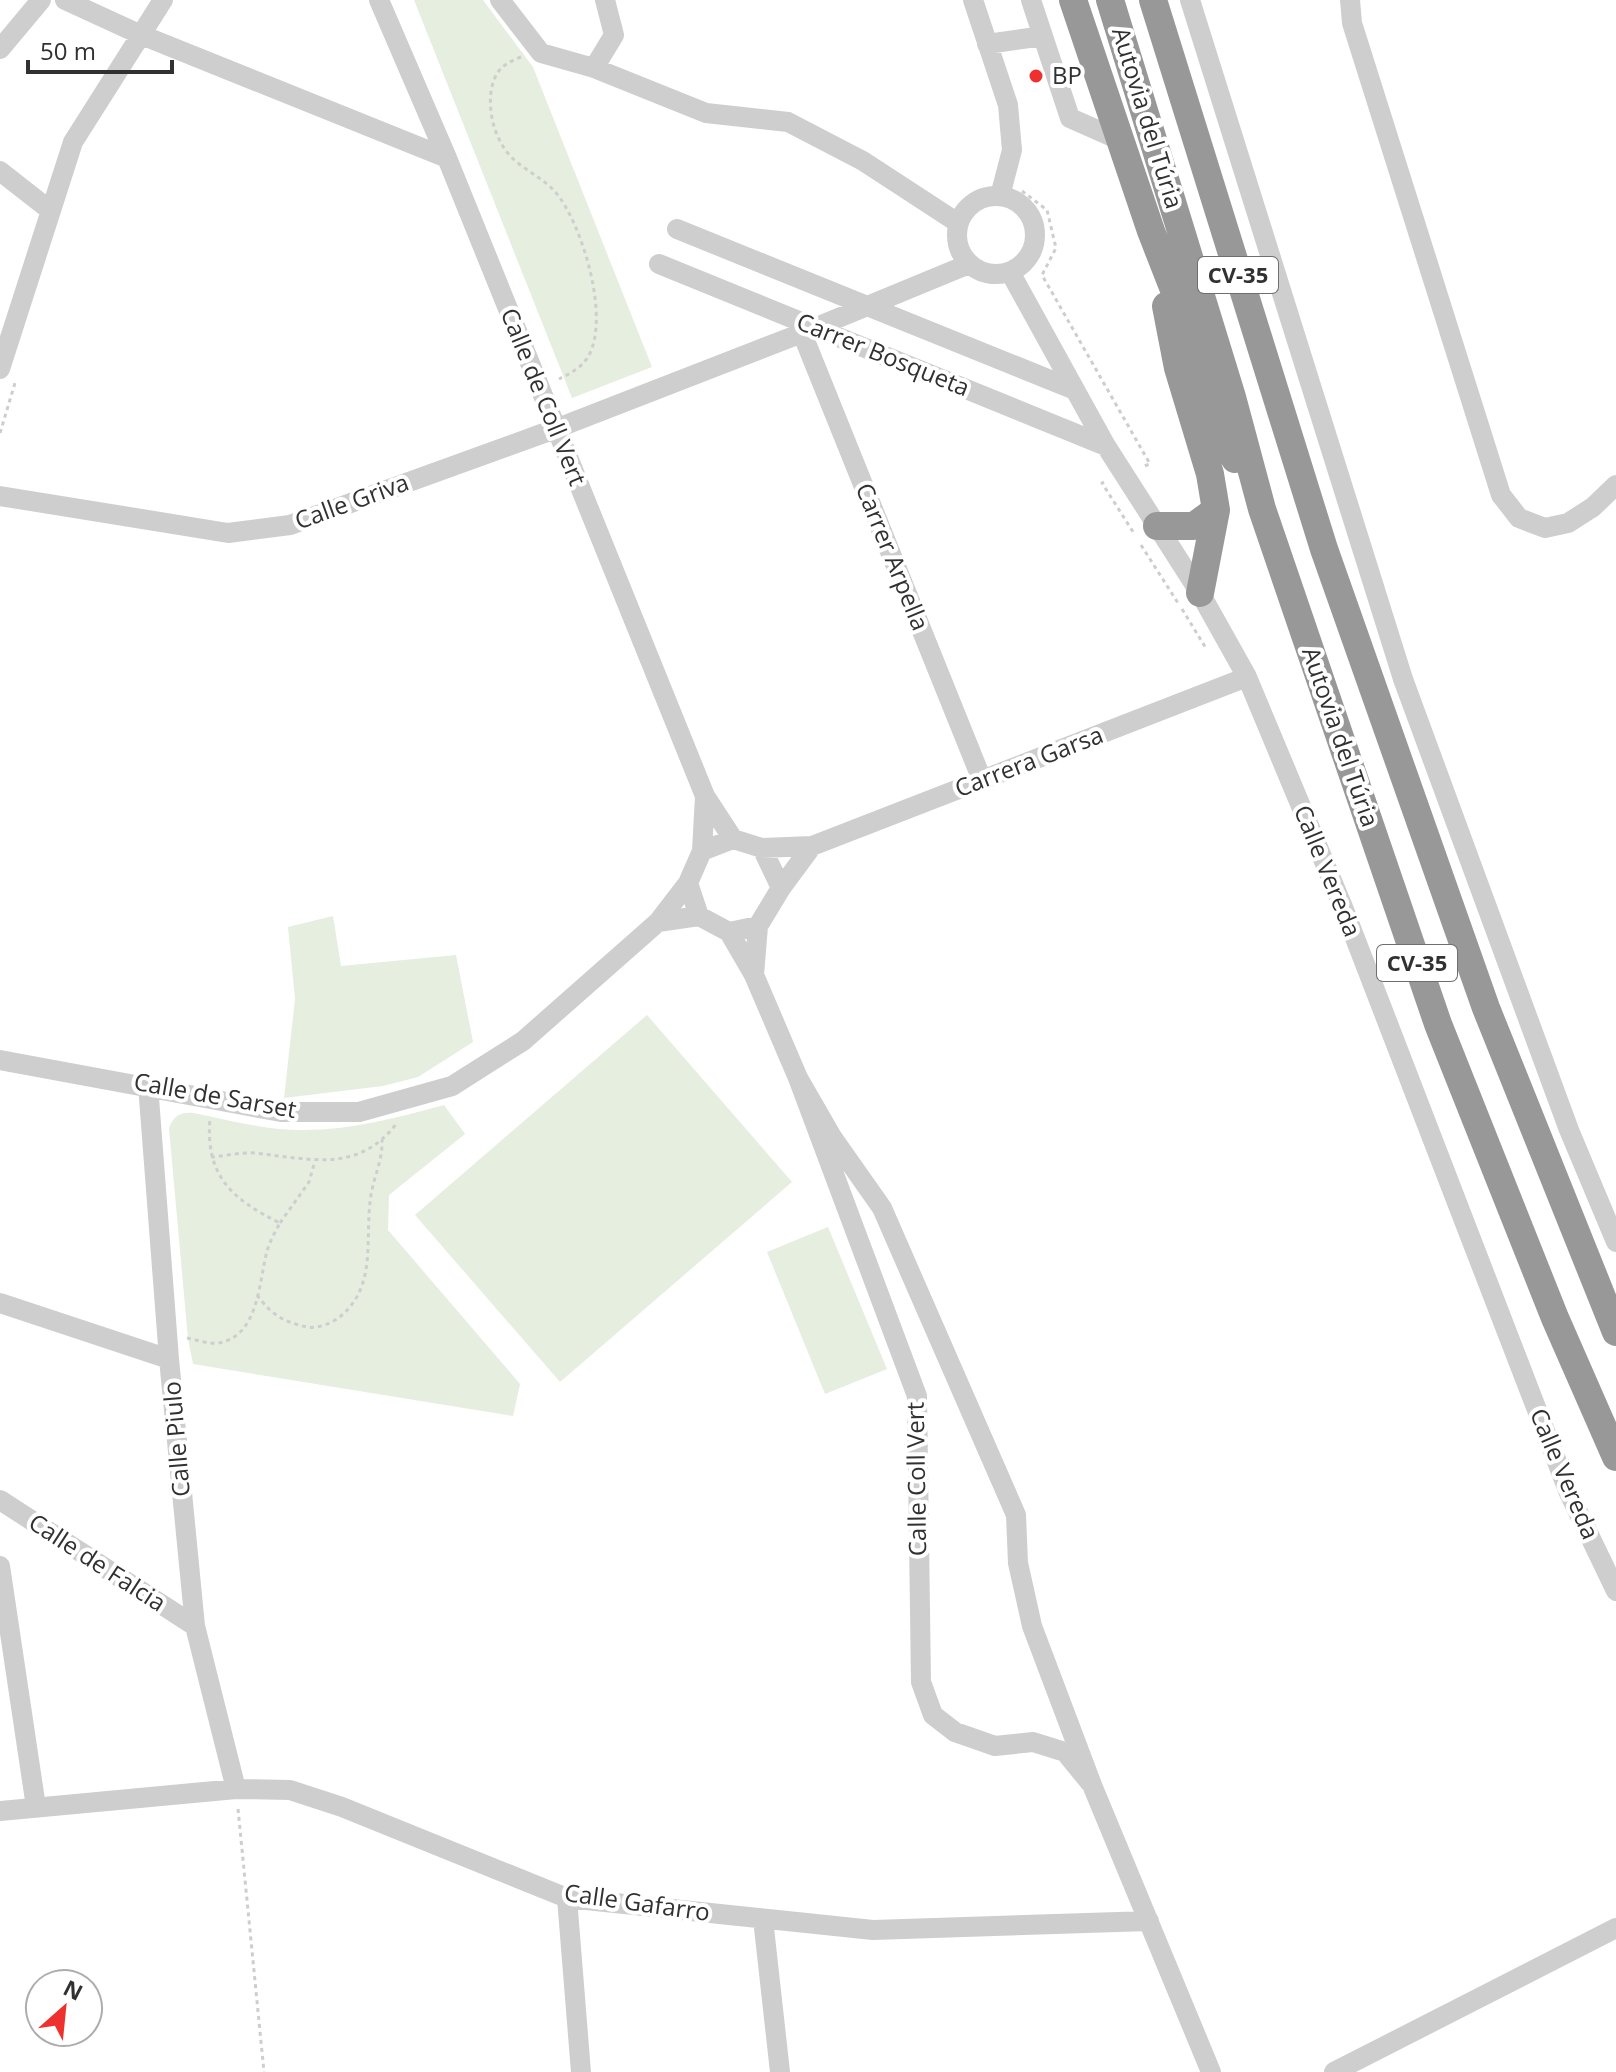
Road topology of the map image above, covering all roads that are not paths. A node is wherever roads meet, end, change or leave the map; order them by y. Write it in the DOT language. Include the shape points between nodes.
graph roads {
  1 [pos="41,0"];
  2 [pos="65,0"];
  3 [pos="163,0"];
  4 [pos="379,0"];
  5 [pos="500,0"];
  6 [pos="605,0"];
  7 [pos="973,0"];
  8 [pos="1031,0"];
  9 [pos="1073,0"];
  10 [pos="1110,0"];
  11 [pos="1153,0"];
  12 [pos="1190,0"];
  13 [pos="1350,0"];
  14 [pos="139,34"];
  15 [pos="1043,36"];
  16 [pos="987,44"];
  17 [pos="0,49"];
  18 [pos="594,68"];
  19 [pos="1122,141"];
  20 [pos="447,158"];
  21 [pos="0,171"];
  22 [pos="1010,192"];
  23 [pos="51,211"];
  24 [pos="958,223"];
  25 [pos="677,229"];
  26 [pos="1151,231"];
  27 [pos="659,264"];
  28 [pos="969,264"];
  29 [pos="1010,272"];
  30 [pos="868,306"];
  31 [pos="809,330"];
  32 [pos="9,372"];
  33 [pos="1075,390"];
  34 [pos="555,429"];
  35 [pos="1106,446"];
  36 [pos="1616,485"];
  37 [pos="0,496"];
  38 [pos="1262,509"];
  39 [pos="1216,510"];
  40 [pos="1157,526"];
  41 [pos="1200,593"];
  42 [pos="1237,681"];
  43 [pos="982,780"];
  44 [pos="705,796"];
  45 [pos="733,839"];
  46 [pos="812,846"];
  47 [pos="762,848"];
  48 [pos="702,851"];
  49 [pos="688,883"];
  50 [pos="781,888"];
  51 [pos="699,916"];
  52 [pos="658,922"];
  53 [pos="758,926"];
  54 [pos="729,932"];
  55 [pos="754,975"];
  56 [pos="0,1060"];
  57 [pos="798,1078"];
  58 [pos="148,1085"];
  59 [pos="1616,1242"];
  60 [pos="0,1303"];
  61 [pos="1616,1332"];
  62 [pos="169,1359"];
  63 [pos="1616,1457"];
  64 [pos="0,1500"];
  65 [pos="0,1566"];
  66 [pos="1616,1591"];
  67 [pos="195,1626"];
  68 [pos="1092,1785"];
  69 [pos="236,1789"];
  70 [pos="36,1807"];
  71 [pos="0,1811"];
  72 [pos="567,1898"];
  73 [pos="763,1919"];
  74 [pos="1149,1921"];
  75 [pos="1616,1928"];
  76 [pos="581,2072"];
  77 [pos="780,2072"];
  78 [pos="1211,2072"];
  79 [pos="1334,2072"];
  1 -- 17 [label="street"];
  2 -- 14 [label="street"];
  3 -- 14 [label="street"];
  4 -- 20 [label="street, Calle de Coll Vert"];
  5 -- 18 [label="street" via="539,50"];
  6 -- 18 [label="street" via="614,35"];
  7 -- 16 [label="street"];
  8 -- 15 [label="street"];
  9 -- 19 [label="highway"];
  10 -- 38 [label="highway, Autovia del Túria / CV-35"];
  11 -- 61 [label="highway, Autovia del Túria / CV-35" via="1329,564 1486,1008"];
  12 -- 59 [label="street" via="1403,679 1569,1130"];
  13 -- 36 [label="street" via="1352,23 1501,495 1519,518 1545,528 1568,523"];
  14 -- 20 [label="street"];
  14 -- 23 [label="street" via="73,142"];
  15 -- 16 [label="street"];
  15 -- 19 [label="street" via="1070,118"];
  16 -- 22 [label="street" via="1008,105"];
  18 -- 24 [label="street" via="706,113 788,122 863,161"];
  19 -- 26 [label="highway"];
  20 -- 34 [label="street, Calle de Coll Vert"];
  21 -- 23 [label="street"];
  22 -- 24 [label="street" via="974,202"];
  22 -- 29 [label="street" via="1031,217 1035,243 1030,255"];
  23 -- 32 [label="street"];
  24 -- 28 [label="street" via="958,245"];
  25 -- 30 [label="street, Carrer Bosqueta"];
  26 -- 38 [label="highway" via="1194,341 1223,437"];
  26 -- 39 [label="highway" via="1178,368"];
  27 -- 31 [label="street, Carrer Bosqueta"];
  28 -- 29 [label="street" via="988,273"];
  28 -- 30 [label="street, Calle Griva"];
  29 -- 33 [label="street, Calle Vereda"];
  30 -- 31 [label="street, Calle Griva"];
  30 -- 33 [label="street, Carrer Bosqueta"];
  31 -- 34 [label="street, Calle Griva"];
  31 -- 35 [label="street, Carrer Bosqueta"];
  31 -- 43 [label="street, Carrer Arpella"];
  33 -- 35 [label="street, Calle Vereda"];
  34 -- 37 [label="street, Calle Griva" via="290,525 228,533"];
  34 -- 44 [label="street, Calle de Coll Vert"];
  35 -- 40 [label="street, Calle Vereda"];
  38 -- 63 [label="highway, Autovia del Túria / CV-35" via="1438,1024"];
  39 -- 40 [label="highway" via="1194,526"];
  39 -- 41 [label="highway"];
  40 -- 41 [label="street, Calle Vereda"];
  41 -- 42 [label="street, Calle Vereda"];
  42 -- 43 [label="street, Carrera Garsa"];
  42 -- 66 [label="street, Calle Vereda" via="1343,907 1569,1493"];
  43 -- 46 [label="street, Carrera Garsa"];
  44 -- 45 [label="street, Calle de Coll Vert"];
  44 -- 48 [label="street, Calle de Coll Vert"];
  45 -- 47 [label="street"];
  45 -- 48 [label="street"];
  46 -- 47 [label="street, Carrera Garsa"];
  46 -- 50 [label="street"];
  47 -- 50 [label="street"];
  48 -- 49 [label="street"];
  49 -- 51 [label="street"];
  49 -- 52 [label="street, Calle de Sarset"];
  50 -- 53 [label="street"];
  51 -- 52 [label="street"];
  51 -- 54 [label="street"];
  52 -- 58 [label="street, Calle de Sarset" via="523,1041 452,1086 359,1112 281,1112"];
  53 -- 54 [label="street"];
  53 -- 55 [label="street, Calle Coll Vert"];
  54 -- 55 [label="street, Calle Coll Vert"];
  55 -- 57 [label="street, Calle Coll Vert"];
  56 -- 58 [label="street, Calle de Sarset"];
  57 -- 68 [label="street, Calle Coll Vert" via="882,1208 1016,1515 1018,1563 1032,1626"];
  57 -- 68 [label="street, Calle Coll Vert" via="917,1396 921,1682 933,1715 955,1732 995,1746 1033,1742 1065,1752"];
  58 -- 62 [label="street, Calle Piulo"];
  60 -- 62 [label="street"];
  62 -- 67 [label="street, Calle Piulo"];
  64 -- 67 [label="street, Calle de Falcia"];
  65 -- 70 [label="street"];
  67 -- 69 [label="street, Calle Piulo"];
  68 -- 74 [label="street, Calle Coll Vert"];
  69 -- 70 [label="street, Calle Gafarro"];
  69 -- 72 [label="street, Calle Gafarro" via="290,1790 342,1807"];
  70 -- 71 [label="street, Calle Gafarro"];
  72 -- 73 [label="street, Calle Gafarro"];
  72 -- 76 [label="street"];
  73 -- 74 [label="street, Calle Gafarro" via="873,1930"];
  73 -- 77 [label="street"];
  74 -- 78 [label="street, Calle Coll Vert"];
  75 -- 79 [label="street"];
}
